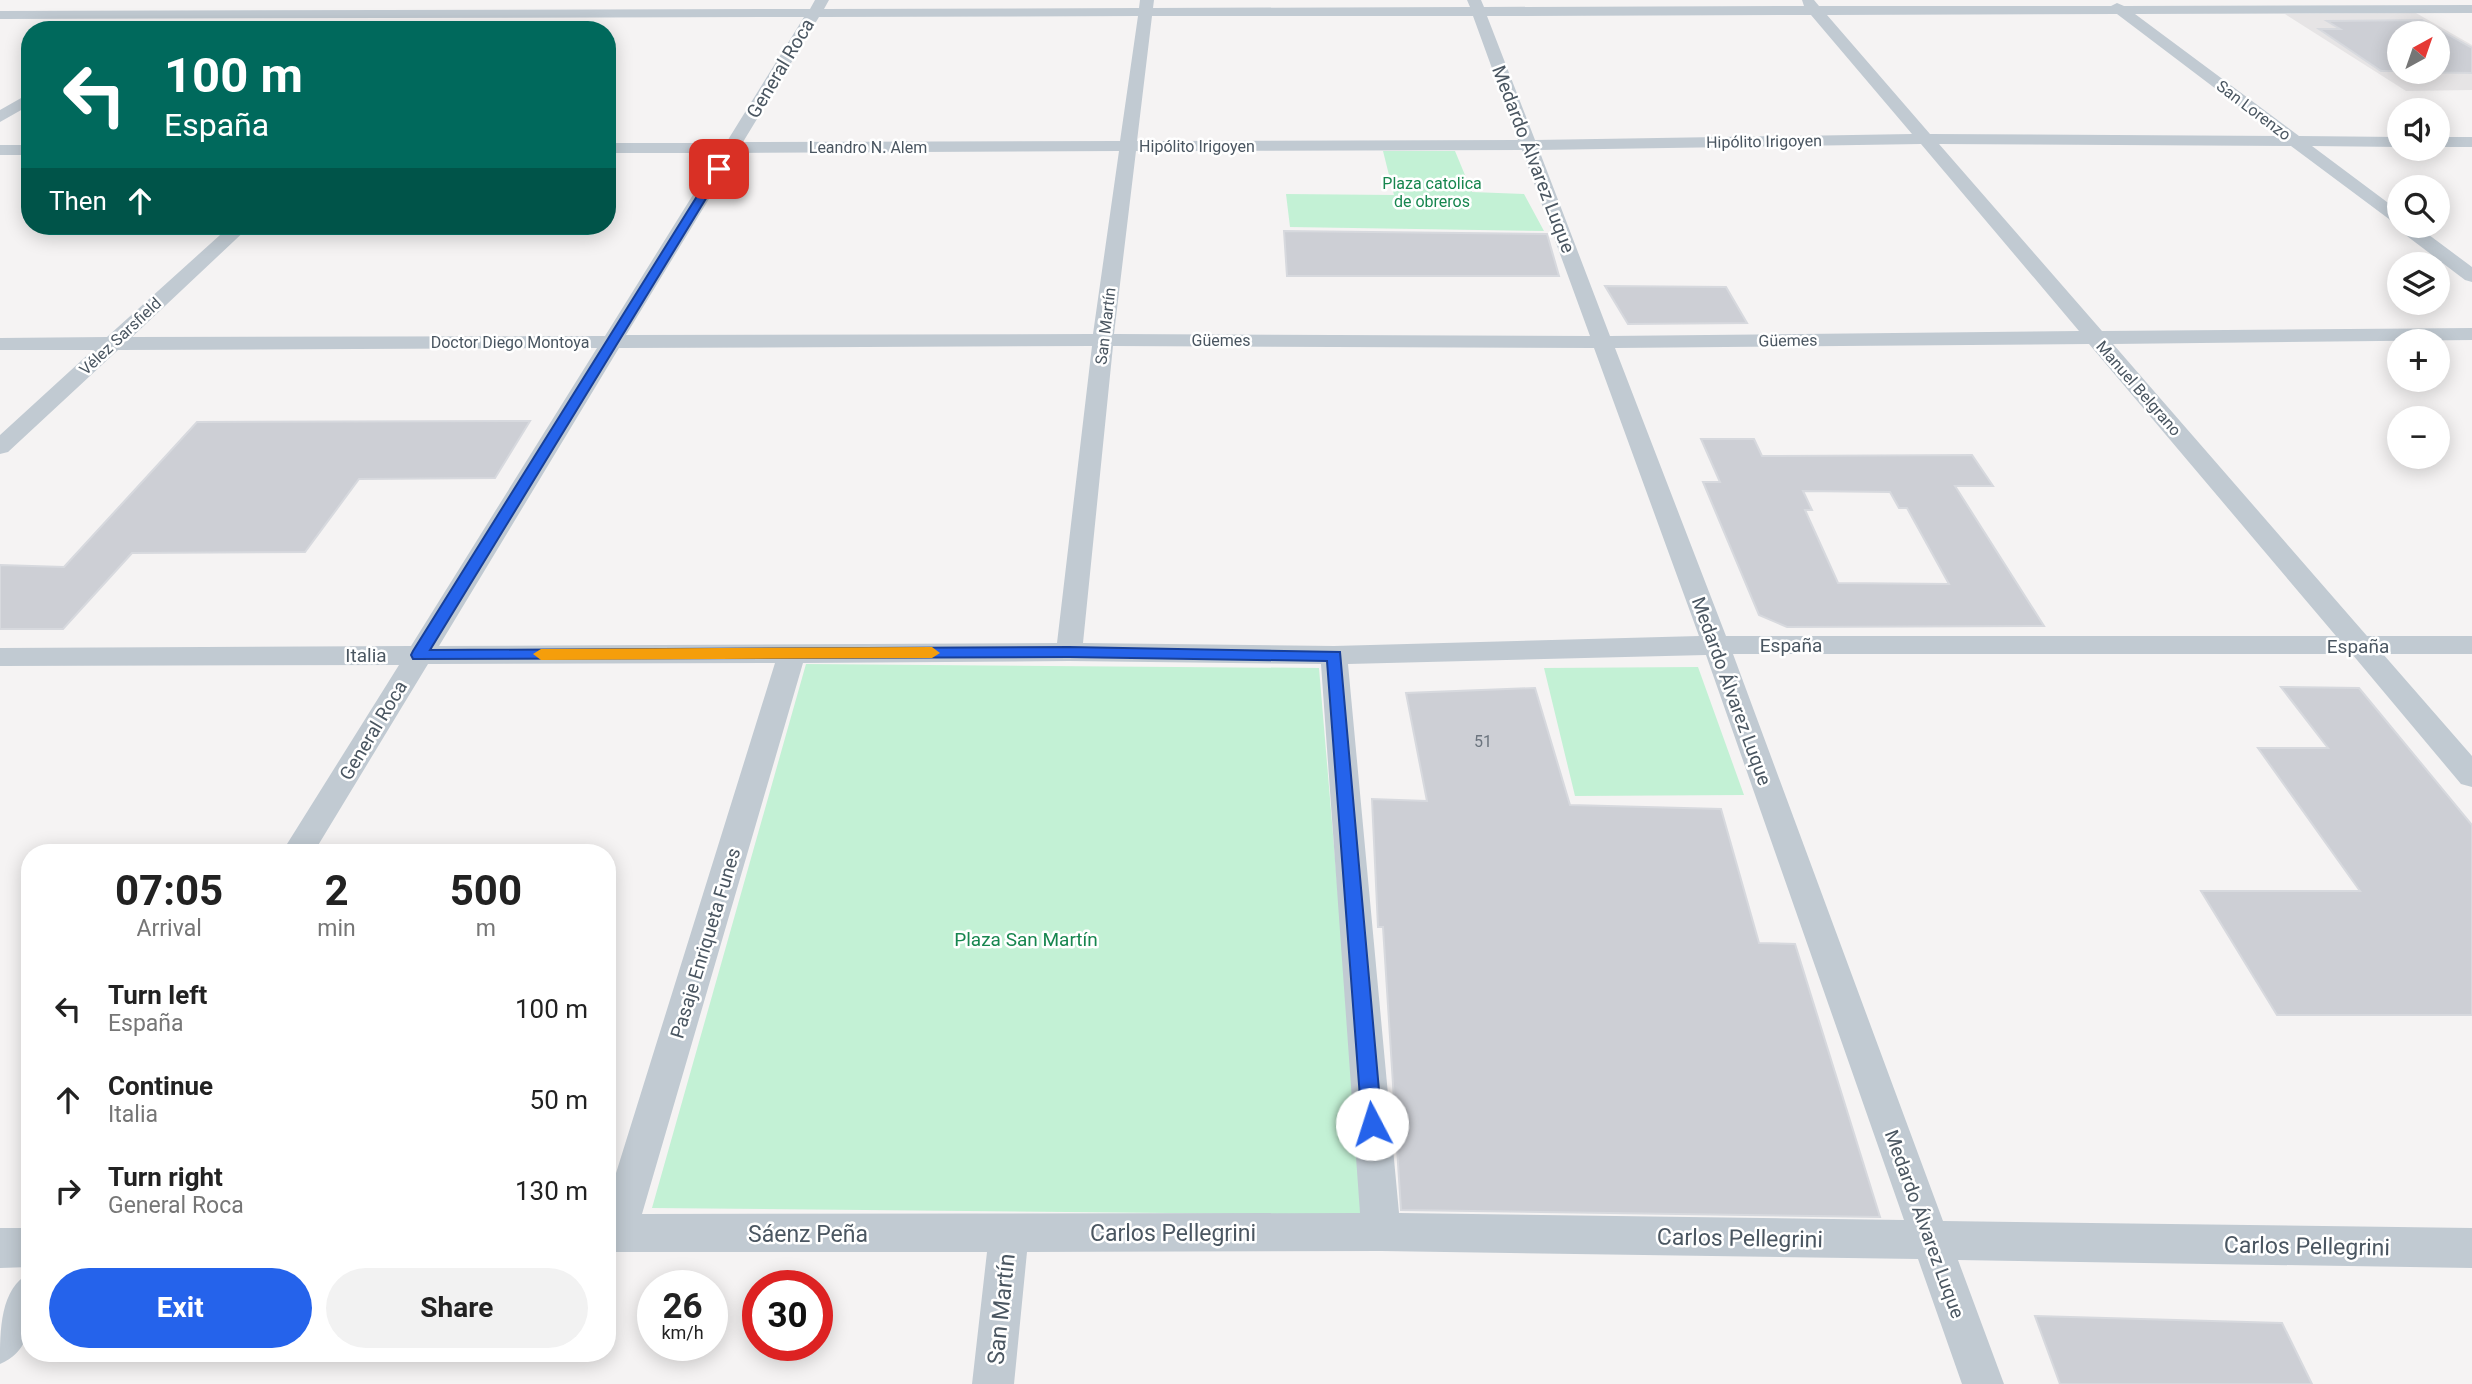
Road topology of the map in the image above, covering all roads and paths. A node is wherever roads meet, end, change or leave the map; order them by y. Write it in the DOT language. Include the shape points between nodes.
graph roads {
  1 [pos="178,0"];
  2 [pos="487,0"];
  3 [pos="2255,0"];
  4 [pos="2414,0"];
  5 [pos="1811,5"];
  6 [pos="2114,5"];
  7 [pos="818,6"];
  8 [pos="1146,6"];
  9 [pos="1477,6"];
  10 [pos="2431,9"];
  11 [pos="2472,9"];
  12 [pos="2270,10"];
  13 [pos="157,14"];
  14 [pos="472,14"];
  15 [pos="0,15"];
  16 [pos="146,21"];
  17 [pos="464,21"];
  18 [pos="2462,26"];
  19 [pos="21,104"];
  20 [pos="0,117"];
  21 [pos="1926,139"];
  22 [pos="2297,142"];
  23 [pos="2387,142"];
  24 [pos="2450,142"];
  25 [pos="2472,142"];
  26 [pos="1529,145"];
  27 [pos="1128,146"];
  28 [pos="616,148"];
  29 [pos="732,148"];
  30 [pos="0,150"];
  31 [pos="21,150"];
  32 [pos="2387,211"];
  33 [pos="231,235"];
  34 [pos="2422,238"];
  35 [pos="2472,276"];
  36 [pos="2472,334"];
  37 [pos="2095,337"];
  38 [pos="1103,340"];
  39 [pos="614,342"];
  40 [pos="1603,342"];
  41 [pos="113,343"];
  42 [pos="0,344"];
  43 [pos="0,447"];
  44 [pos="1716,645"];
  45 [pos="2472,645"];
  46 [pos="2360,646"];
  47 [pos="1069,652"];
  48 [pos="792,653"];
  49 [pos="419,655"];
  50 [pos="1334,655"];
  51 [pos="0,657"];
  52 [pos="2472,776"];
  53 [pos="303,844"];
  54 [pos="616,1220"];
  55 [pos="1381,1232"];
  56 [pos="616,1233"];
  57 [pos="1009,1234"];
  58 [pos="1930,1241"];
  59 [pos="21,1247"];
  60 [pos="0,1248"];
  61 [pos="2472,1248"];
  62 [pos="21,1308"];
  63 [pos="0,1343"];
  64 [pos="993,1384"];
  65 [pos="1983,1384"];
  1 -- 13 [label="street"];
  2 -- 14 [label="street"];
  3 -- 12 [label="street"];
  4 -- 10 [label="street"];
  5 -- 6 [label="street"];
  5 -- 9 [label="street"];
  5 -- 21 [label="street, Manuel Belgrano"];
  6 -- 12 [label="street"];
  6 -- 22 [label="street, San Lorenzo"];
  7 -- 8 [label="street"];
  7 -- 14 [label="street"];
  7 -- 29 [label="street, General Roca"];
  8 -- 9 [label="street"];
  8 -- 27 [label="street, San Martín"];
  9 -- 26 [label="street, Medardo Álvarez Luque"];
  10 -- 11 [label="street"];
  10 -- 12 [label="street"];
  10 -- 18 [label="street"];
  13 -- 14 [label="street"];
  13 -- 15 [label="street"];
  13 -- 16 [label="street"];
  14 -- 17 [label="street"];
  19 -- 20 [label="street"];
  21 -- 22 [label="street, Hipólito Irigoyen"];
  21 -- 26 [label="street, Hipólito Irigoyen"];
  21 -- 37 [label="street, Manuel Belgrano"];
  22 -- 23 [label="street, Hipólito Irigoyen"];
  22 -- 32 [label="street, San Lorenzo"];
  24 -- 25 [label="street"];
  26 -- 27 [label="street, Hipólito Irigoyen"];
  26 -- 40 [label="street, Medardo Álvarez Luque"];
  27 -- 29 [label="street, Leandro N. Alem"];
  27 -- 38 [label="street, San Martín"];
  28 -- 29 [label="street, Leandro N. Alem"];
  29 -- 39 [label="street, General Roca"];
  30 -- 31 [label="street"];
  33 -- 41 [label="street, Vélez Sarsfield"];
  34 -- 35 [label="street"];
  36 -- 37 [label="street, Güemes"];
  37 -- 40 [label="street, Güemes"];
  37 -- 46 [label="street, Manuel Belgrano"];
  38 -- 39 [label="street, Doctor Diego Montoya"];
  38 -- 40 [label="street, Güemes"];
  38 -- 47 [label="street, San Martín"];
  39 -- 41 [label="street, Doctor Diego Montoya"];
  39 -- 49 [label="street, General Roca"];
  40 -- 44 [label="street, Medardo Álvarez Luque"];
  41 -- 42 [label="street, Doctor Diego Montoya"];
  41 -- 43 [label="street, Vélez Sarsfield"];
  44 -- 46 [label="street, España"];
  44 -- 50 [label="street, España"];
  44 -- 58 [label="street, Medardo Álvarez Luque"];
  45 -- 46 [label="street, España"];
  46 -- 52 [label="street, Manuel Belgrano"];
  47 -- 48 [label="street, Italia"];
  47 -- 50 [label="street, España"];
  48 -- 49 [label="street, Italia"];
  48 -- 54 [label="street, Pasaje Enriqueta Funes"];
  49 -- 51 [label="street, Italia"];
  49 -- 53 [label="street, General Roca"];
  50 -- 55 [label="street"];
  55 -- 57 [label="street, Carlos Pellegrini"];
  55 -- 58 [label="street, Carlos Pellegrini"];
  56 -- 57 [label="street, Sáenz Peña"];
  57 -- 64 [label="street, San Martín"];
  58 -- 61 [label="street, Carlos Pellegrini"];
  58 -- 65 [label="street, Medardo Álvarez Luque"];
  59 -- 60 [label="street"];
  62 -- 63 [label="street"];
}
